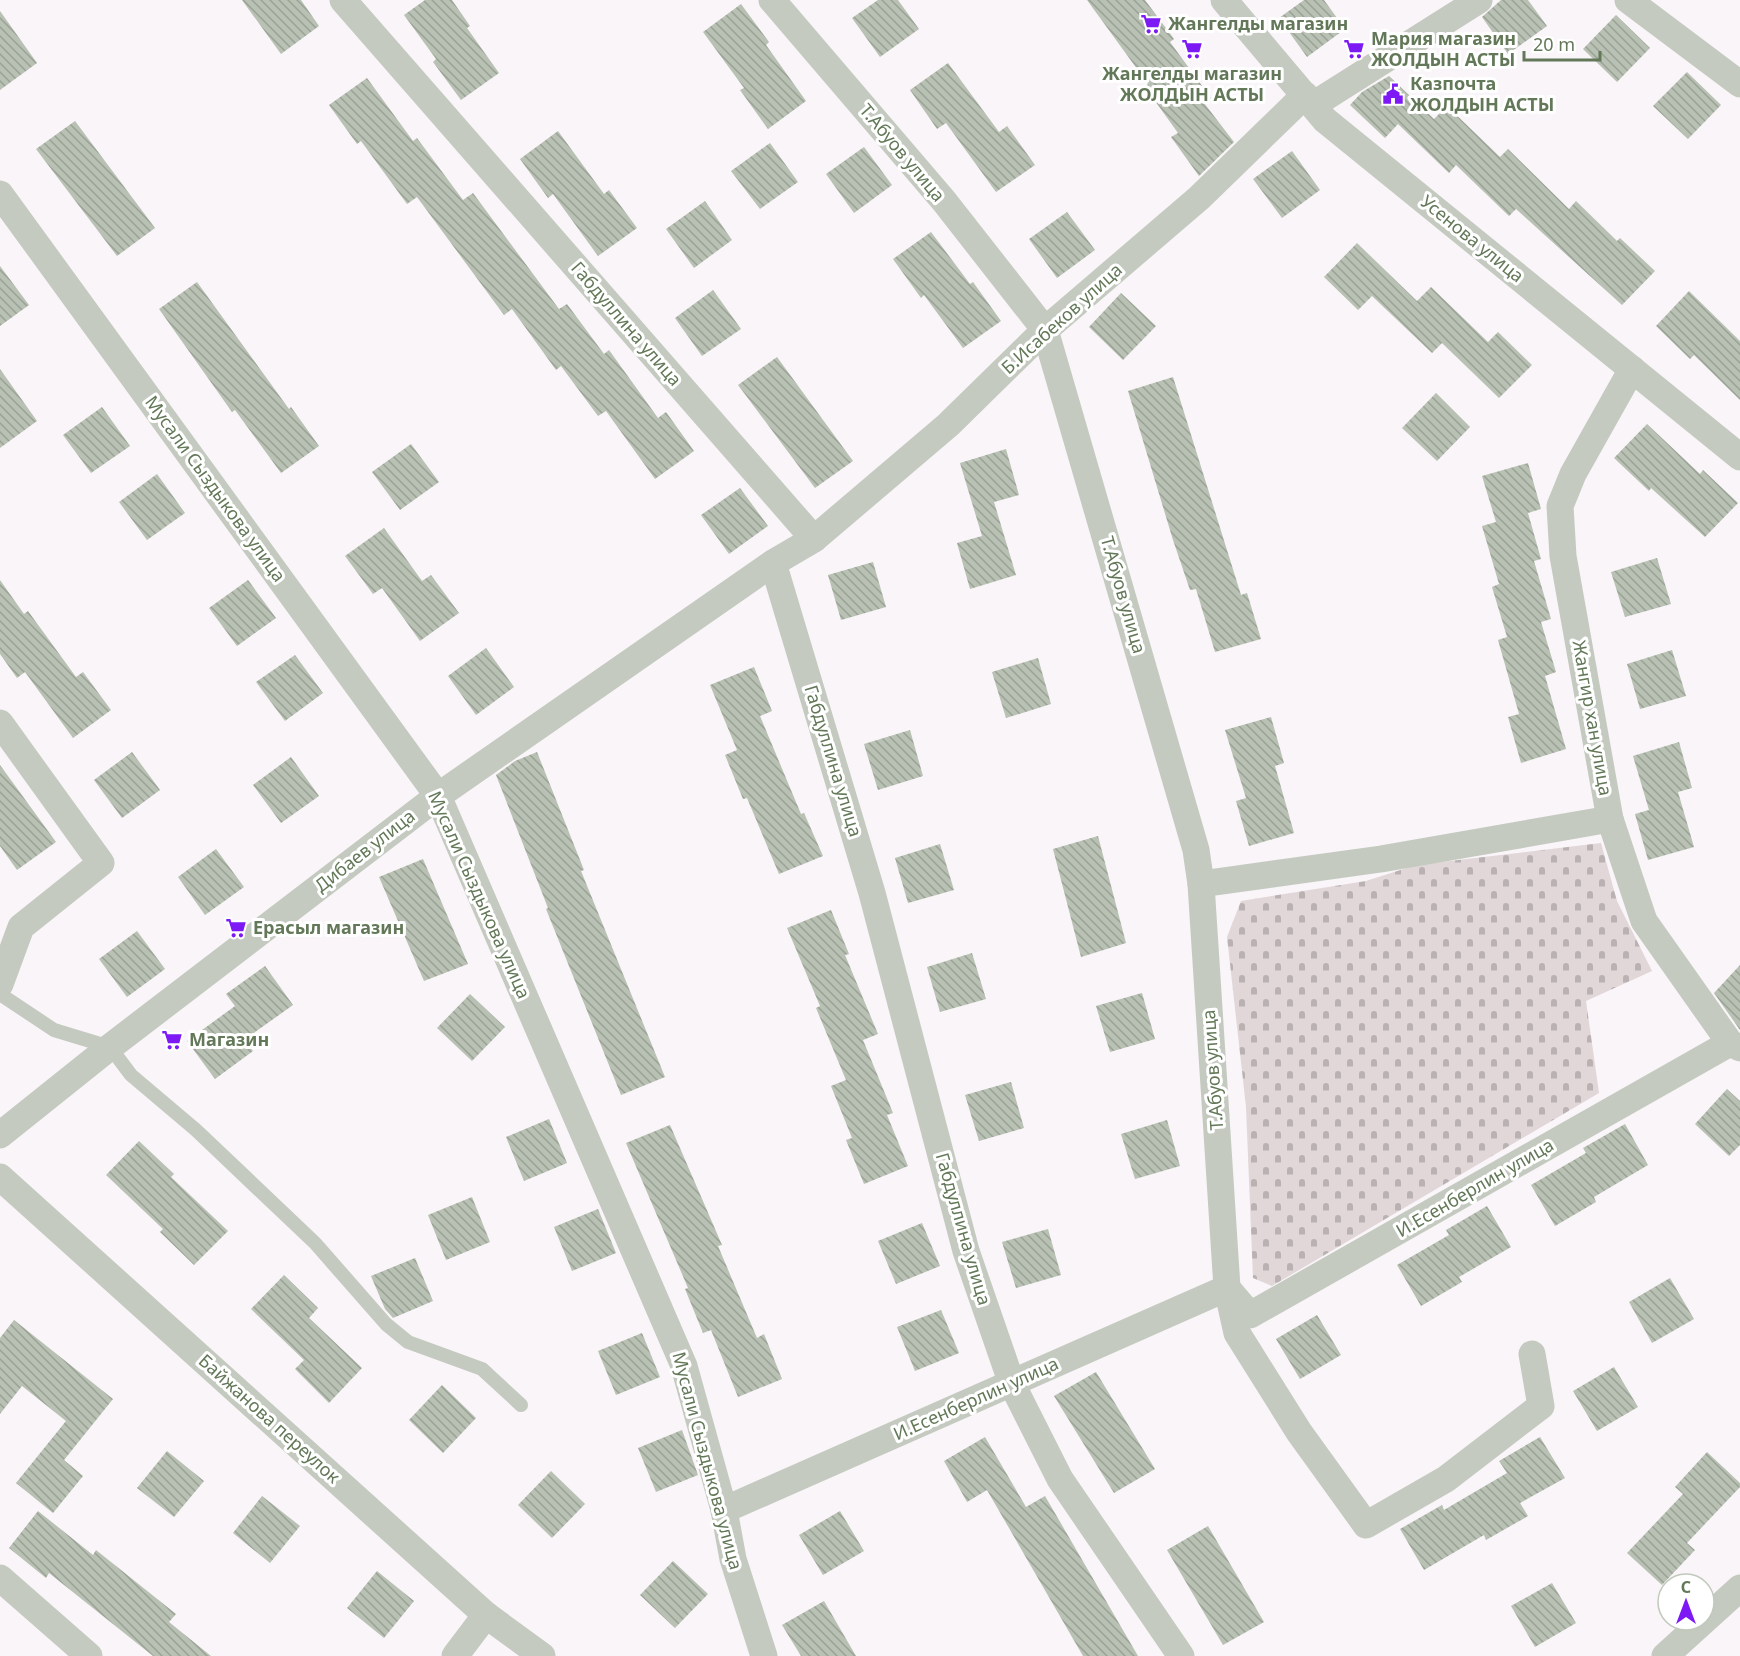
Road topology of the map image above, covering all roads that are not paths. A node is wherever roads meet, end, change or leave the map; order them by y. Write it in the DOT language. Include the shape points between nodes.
graph roads {
  1 [pos="343,0"];
  2 [pos="772,0"];
  3 [pos="1224,0"];
  4 [pos="1479,0"];
  5 [pos="1628,0"];
  6 [pos="1740,84"];
  7 [pos="1309,100"];
  8 [pos="0,194"];
  9 [pos="1045,330"];
  10 [pos="1632,369"];
  11 [pos="1740,457"];
  12 [pos="814,539"];
  13 [pos="773,563"];
  14 [pos="0,723"];
  15 [pos="438,796"];
  16 [pos="1610,819"];
  17 [pos="1201,884"];
  18 [pos="0,984"];
  19 [pos="0,994"];
  20 [pos="1735,1045"];
  21 [pos="110,1047"];
  22 [pos="0,1136"];
  23 [pos="0,1177"];
  24 [pos="1227,1288"];
  25 [pos="1532,1354"];
  26 [pos="1012,1384"];
  27 [pos="521,1405"];
  28 [pos="724,1510"];
  29 [pos="0,1578"];
  30 [pos="1740,1588"];
  31 [pos="486,1615"];
  32 [pos="535,1654"];
  33 [pos="89,1656"];
  34 [pos="455,1656"];
  35 [pos="764,1656"];
  36 [pos="1182,1656"];
  37 [pos="1665,1656"];
  1 -- 12 [label="street, Габдуллина улица"];
  2 -- 9 [label="street, Т.Абуов улица" via="944,201"];
  3 -- 7 [label="street, Усенова улица"];
  4 -- 7 [label="street, Б.Исабеков улица"];
  5 -- 6 [label="street"];
  7 -- 9 [label="street, Б.Исабеков улица"];
  7 -- 10 [label="street, Усенова улица" via="1325,120"];
  8 -- 15 [label="street, Мусали Сыздыкова улица"];
  9 -- 12 [label="street, Б.Исабеков улица" via="948,425"];
  9 -- 17 [label="street, Т.Абуов улица" via="1196,850"];
  10 -- 11 [label="street, Усенова улица"];
  10 -- 16 [label="street, Жангир хан улица" via="1573,474 1560,506 1563,556"];
  12 -- 13 [label="street"];
  13 -- 15 [label="street, Дибаев улица"];
  13 -- 26 [label="street, Габдуллина улица" via="872,893 966,1251"];
  14 -- 18 [label="street" via="100,863 21,927"];
  15 -- 21 [label="street, Дибаев улица"];
  15 -- 28 [label="street, Мусали Сыздыкова улица" via="684,1366"];
  16 -- 17 [label="street" via="1381,859"];
  16 -- 20 [label="street, Жангир хан улица" via="1644,921"];
  17 -- 24 [label="street, Т.Абуов улица"];
  19 -- 21 [label="lane" via="54,1030"];
  20 -- 24 [label="street, И.Есенберлин улица" via="1250,1315"];
  21 -- 22 [label="street, Дибаев улица"];
  21 -- 27 [label="lane" via="131,1075 196,1130 315,1243 386,1324 408,1342 482,1369"];
  23 -- 31 [label="street, Байжанова переулок"];
  24 -- 25 [label="street" via="1237,1333 1299,1432 1366,1525 1446,1479 1541,1406"];
  24 -- 26 [label="street, И.Есенберлин улица"];
  26 -- 28 [label="street, И.Есенберлин улица"];
  26 -- 36 [label="street, Габдуллина улица" via="1060,1479"];
  28 -- 35 [label="street, Мусали Сыздыкова улица" via="733,1558"];
  29 -- 33 [label="street"];
  30 -- 37 [label="street"];
  31 -- 32 [label="street, Байжанова переулок"];
  31 -- 34 [label="street"];
}
